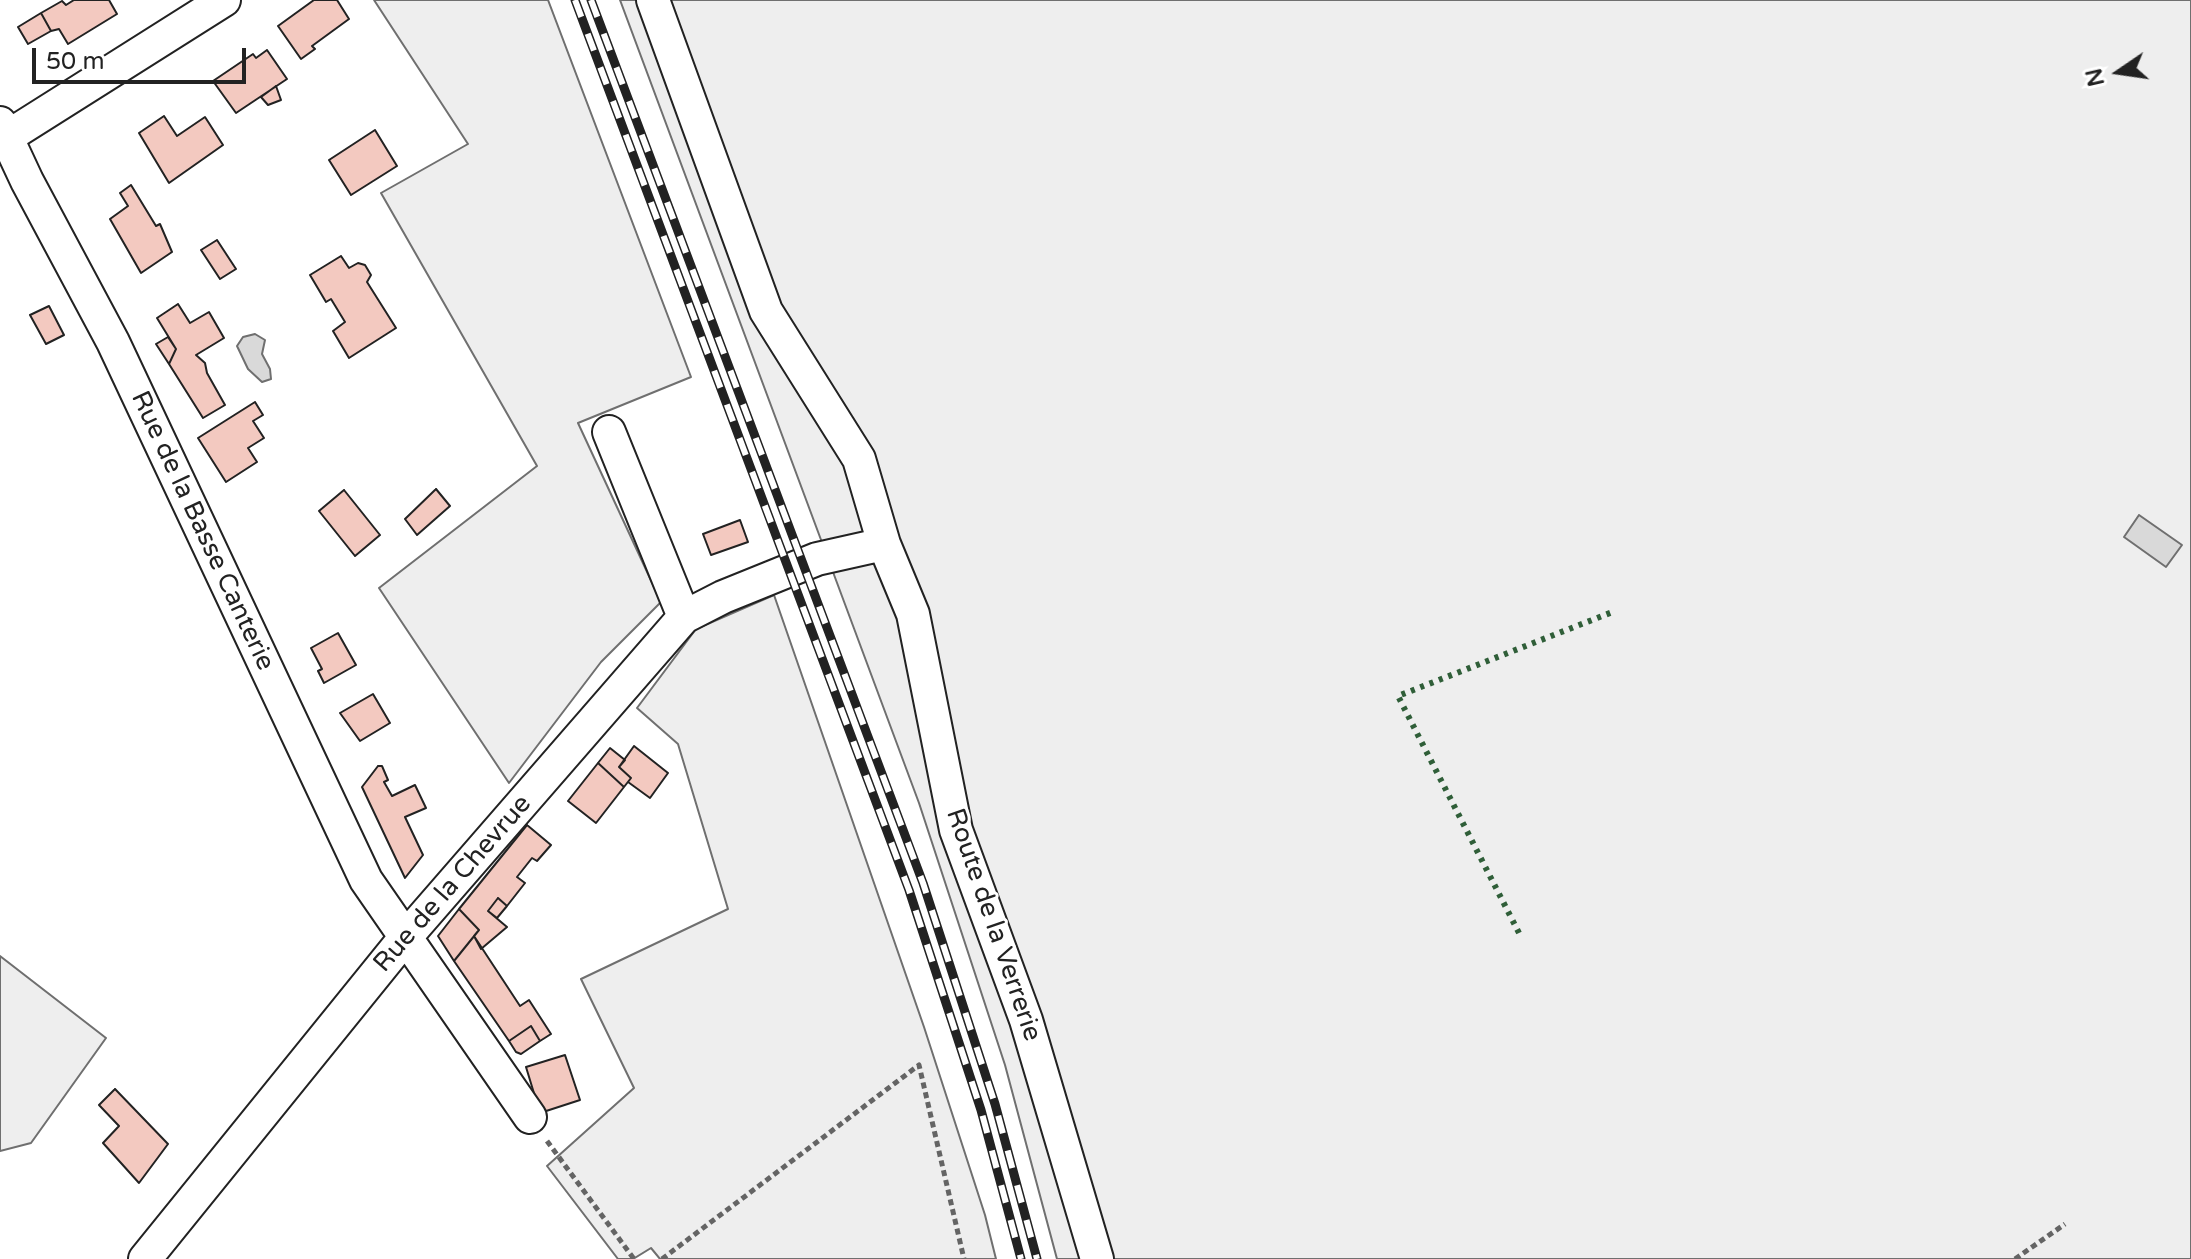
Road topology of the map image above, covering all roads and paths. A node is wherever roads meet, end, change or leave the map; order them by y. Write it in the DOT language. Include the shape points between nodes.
graph roads {
  1 [pos="224,0"];
  2 [pos="653,0"];
  3 [pos="3,130"];
  4 [pos="609,432"];
  5 [pos="884,544"];
  6 [pos="684,617"];
  7 [pos="404,939"];
  8 [pos="530,1117"];
  9 [pos="2065,1224"];
  10 [pos="145,1259"];
  11 [pos="634,1259"];
  12 [pos="662,1259"];
  13 [pos="964,1259"];
  14 [pos="1097,1259"];
  15 [pos="2015,1259"];
  1 -- 3 [label="street"];
  2 -- 5 [label="street, Route de la Verrerie" via="766,311 859,459"];
  3 -- 7 [label="street, Rue de la Basse Canterie" via="113,342 366,880"];
  4 -- 6 [label="street"];
  5 -- 6 [label="street, Rue de la Chevrue" via="805,564"];
  5 -- 14 [label="street, Route de la Verrerie" via="913,614 956,830 1026,1020"];
  6 -- 7 [label="street, Rue de la Chevrue"];
  7 -- 8 [label="street, Rue de la Basse Canterie"];
  7 -- 10 [label="street, Rue de la Chevrue"];
  8 -- 11 [label="path"];
  9 -- 15 [label="path"];
  12 -- 13 [label="path" via="919,1065"];
}
